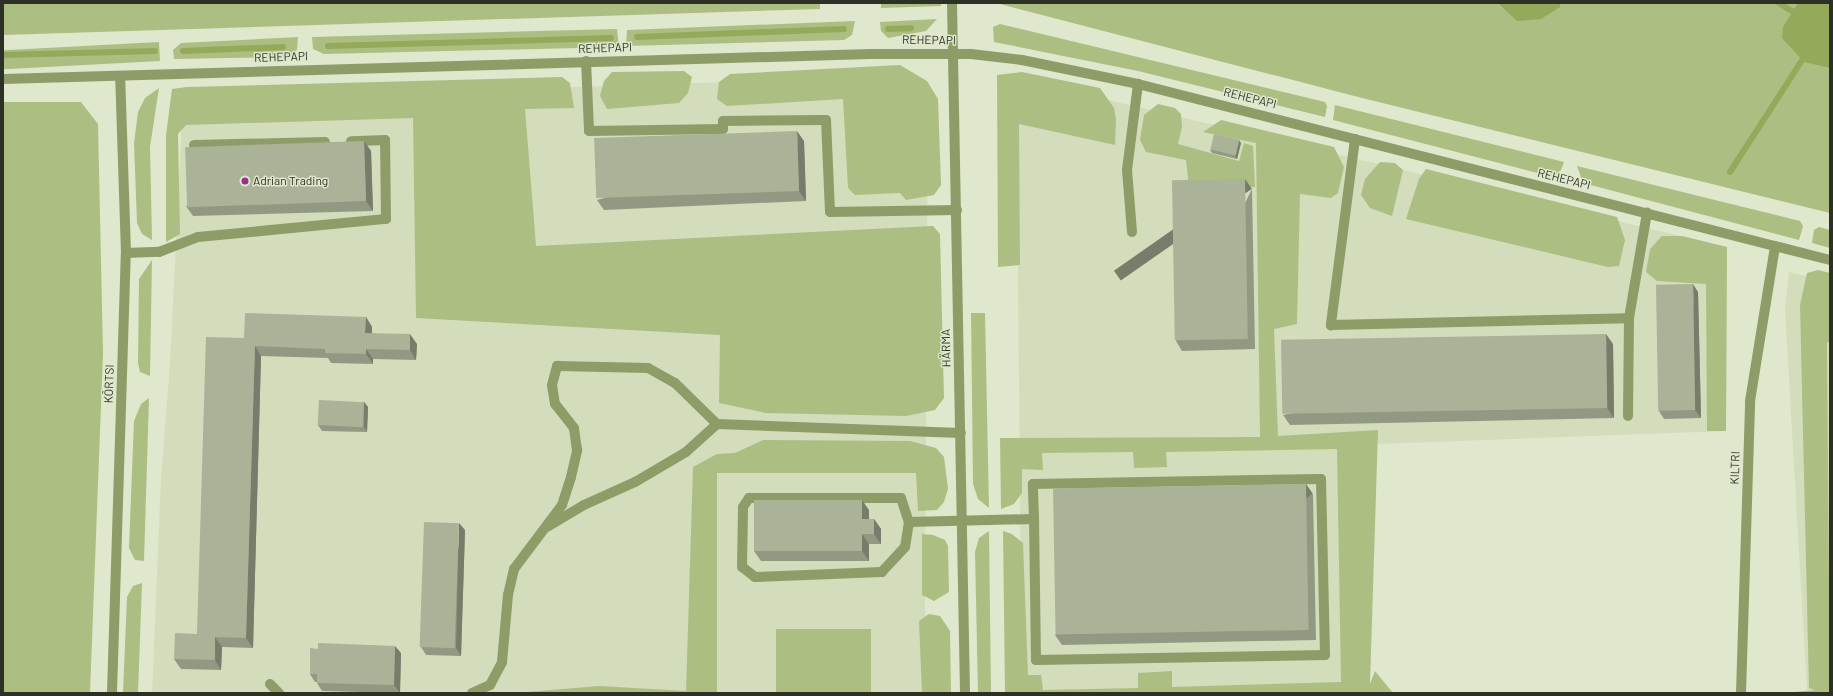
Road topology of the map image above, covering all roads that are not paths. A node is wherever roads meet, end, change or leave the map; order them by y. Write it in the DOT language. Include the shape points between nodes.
graph roads {
  1 [pos="952,3"];
  2 [pos="953,53"];
  3 [pos="586,61"];
  4 [pos="120,76"];
  5 [pos="3,79"];
  6 [pos="1138,84"];
  7 [pos="1355,139"];
  8 [pos="194,145"];
  9 [pos="957,210"];
  10 [pos="1647,213"];
  11 [pos="1132,232"];
  12 [pos="1775,246"];
  13 [pos="126,253"];
  14 [pos="1830,260"];
  15 [pos="1629,318"];
  16 [pos="1628,416"];
  17 [pos="717,424"];
  18 [pos="961,433"];
  19 [pos="962,520"];
  20 [pos="1034,520"];
  21 [pos="909,522"];
  22 [pos="547,527"];
  23 [pos="270,684"];
  24 [pos="112,693"];
  25 [pos="279,693"];
  26 [pos="472,693"];
  27 [pos="965,693"];
  28 [pos="1741,693"];
  1 -- 2 [label="street, HÄRMA"];
  2 -- 3 [label="street, REHEPAPI"];
  2 -- 6 [label="street, REHEPAPI" via="1022,60"];
  2 -- 9 [label="street, HÄRMA"];
  3 -- 4 [label="street, REHEPAPI"];
  3 -- 9 [label="street" via="588,131 722,129 723,121 826,120 830,212"];
  4 -- 5 [label="street, REHEPAPI"];
  4 -- 13 [label="street, KÕRTSI"];
  6 -- 7 [label="street, REHEPAPI"];
  6 -- 11 [label="street" via="1127,170"];
  7 -- 10 [label="street, REHEPAPI"];
  7 -- 15 [label="street" via="1331,325"];
  8 -- 13 [label="street" via="385,140 386,219 198,237 158,252"];
  9 -- 18 [label="street, HÄRMA"];
  10 -- 12 [label="street, REHEPAPI"];
  10 -- 15 [label="street"];
  12 -- 14 [label="street, REHEPAPI"];
  12 -- 28 [label="street, KILTRI" via="1750,401"];
  13 -- 24 [label="street, KÕRTSI"];
  15 -- 16 [label="street"];
  17 -- 18 [label="street"];
  17 -- 22 [label="street" via="686,452 635,482"];
  17 -- 22 [label="street" via="675,382 648,368 557,366 552,385 556,404 574,428 577,450 562,505"];
  18 -- 19 [label="street, HÄRMA"];
  19 -- 20 [label="street"];
  19 -- 21 [label="street"];
  19 -- 27 [label="street, HÄRMA"];
  20 -- 20 [label="street" via="1033,484 1321,479 1325,655 1036,660"];
  21 -- 21 [label="street" via="901,498 749,498 743,507 742,567 755,577 882,572 905,547"];
  22 -- 26 [label="street" via="514,569 508,594 502,662 490,685"];
  23 -- 25 [label="street"];
}
